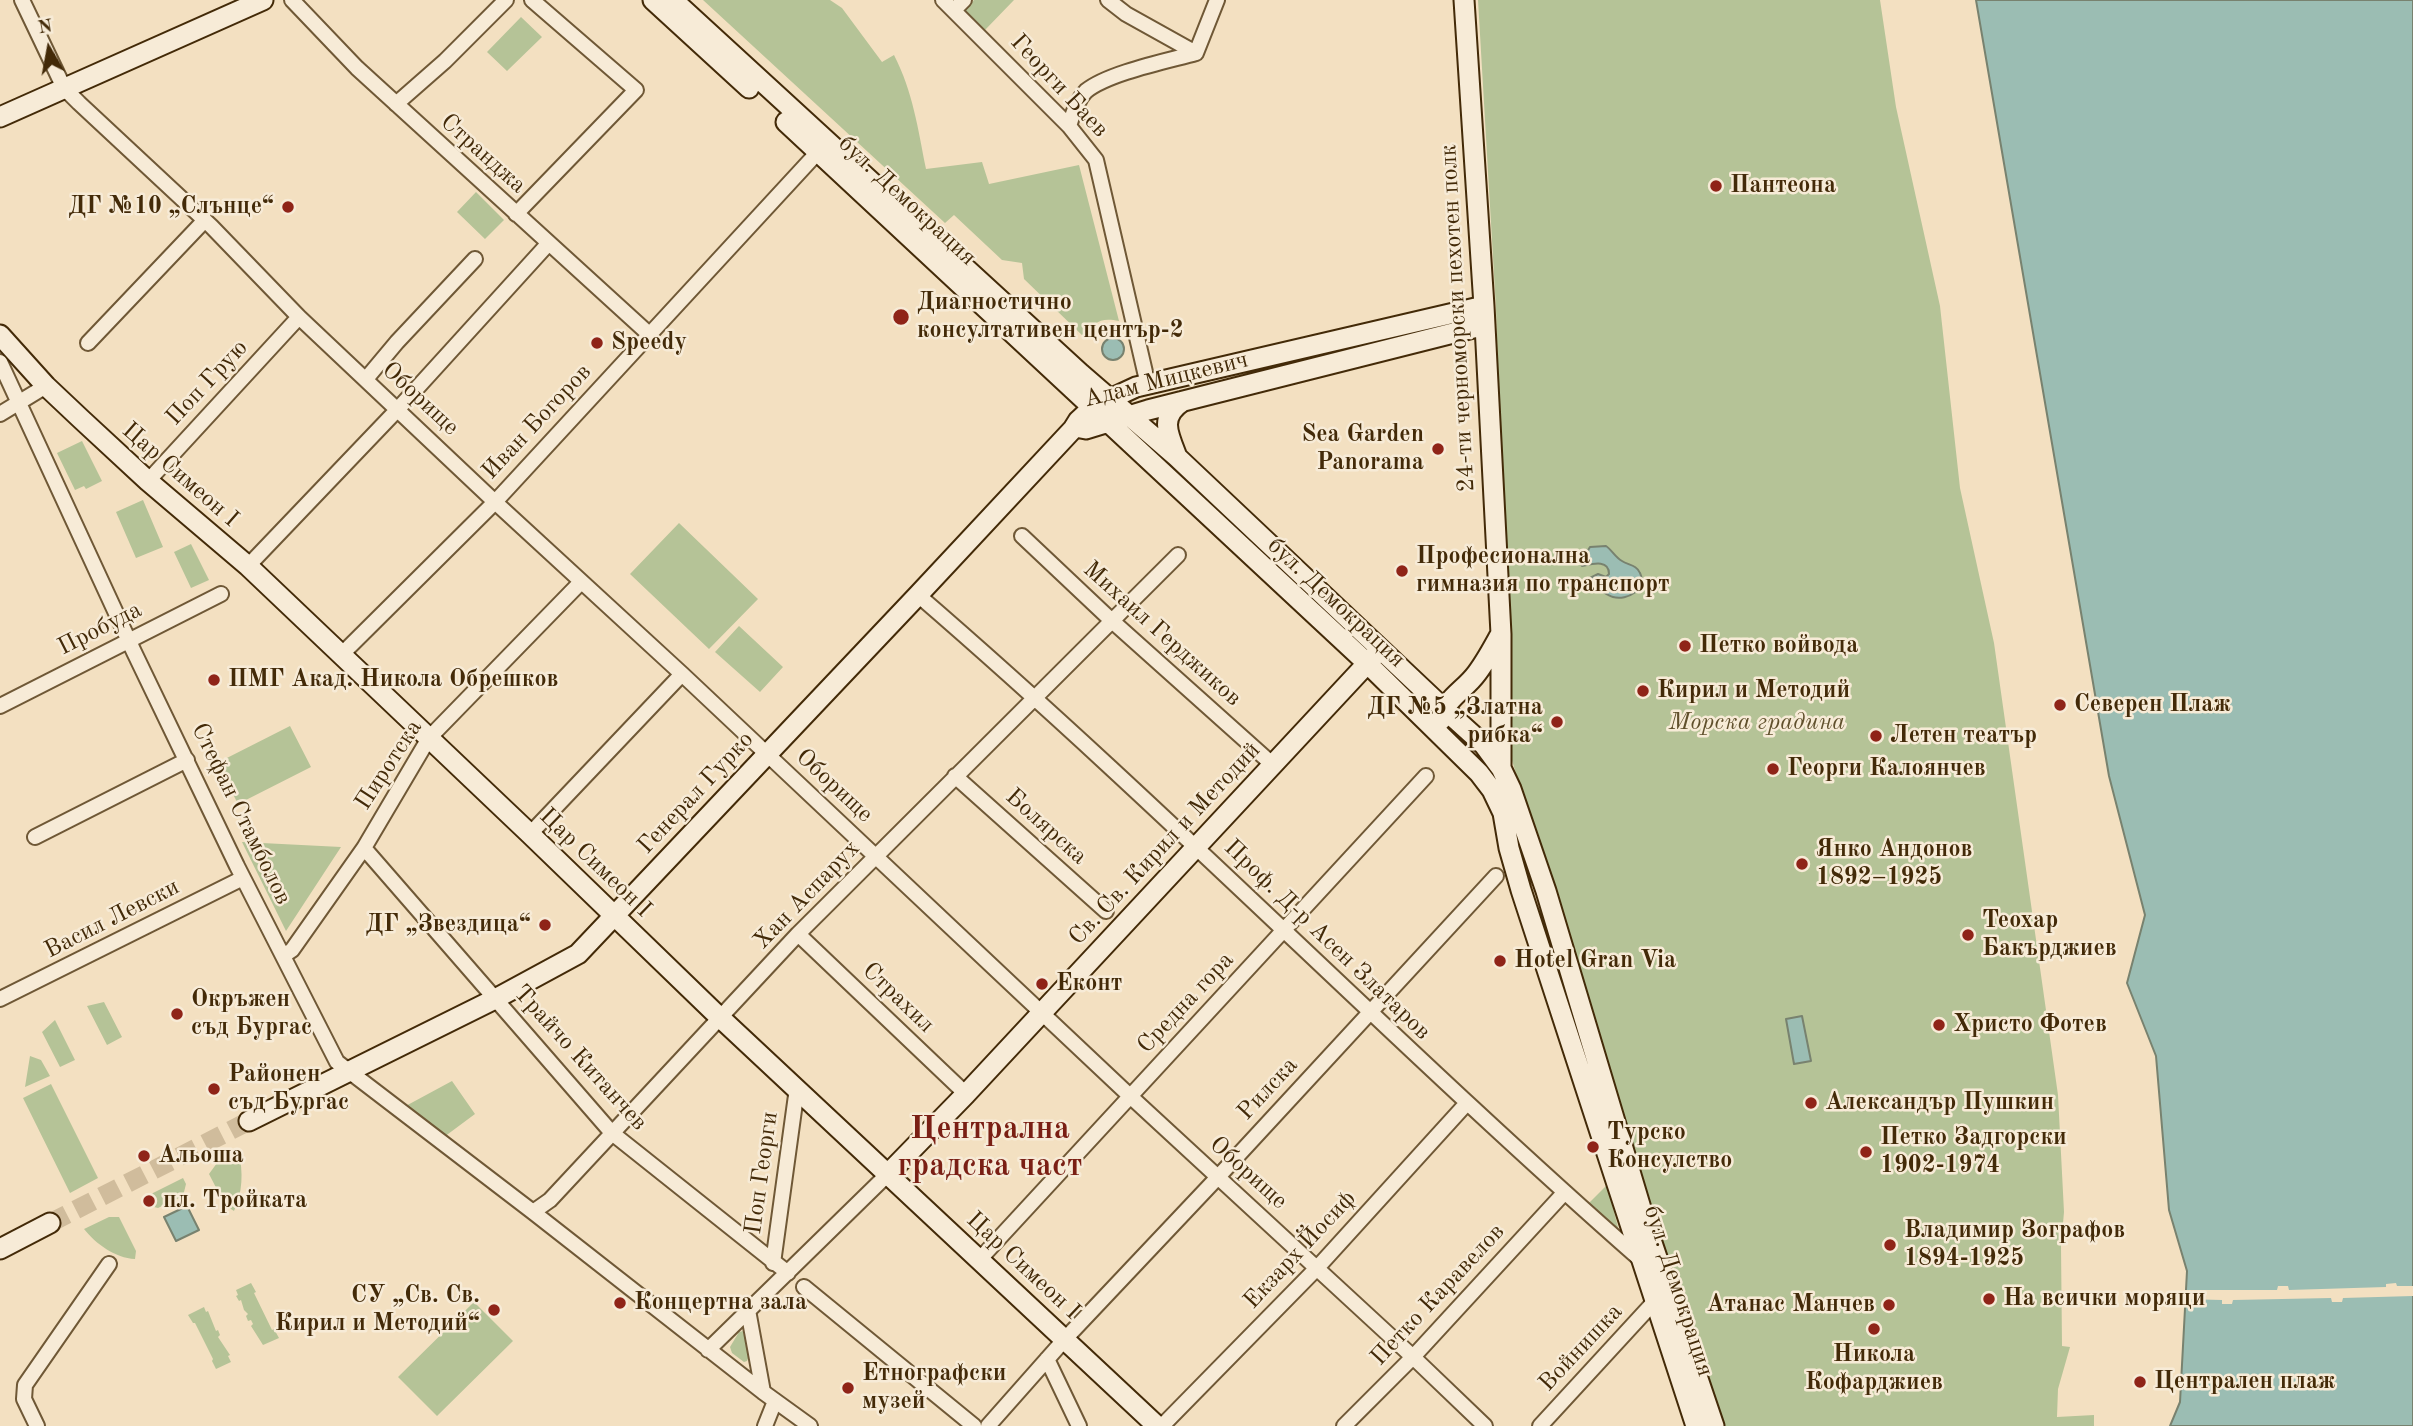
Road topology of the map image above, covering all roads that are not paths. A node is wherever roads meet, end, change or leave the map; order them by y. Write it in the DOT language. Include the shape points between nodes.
graph roads {
  1 [pos="22,0"];
  2 [pos="263,0"];
  3 [pos="292,0"];
  4 [pos="506,0"];
  5 [pos="532,0"];
  6 [pos="653,0"];
  7 [pos="673,0"];
  8 [pos="1108,0"];
  9 [pos="1217,0"];
  10 [pos="1464,0"];
  11 [pos="954,3"];
  12 [pos="1196,53"];
  13 [pos="64,88"];
  14 [pos="396,104"];
  15 [pos="0,117"];
  16 [pos="1069,126"];
  17 [pos="818,152"];
  18 [pos="516,214"];
  19 [pos="205,220"];
  20 [pos="548,244"];
  21 [pos="475,259"];
  22 [pos="1484,316"];
  23 [pos="299,317"];
  24 [pos="650,335"];
  25 [pos="1,338"];
  26 [pos="88,343"];
  27 [pos="0,362"];
  28 [pos="366,379"];
  29 [pos="1148,385"];
  30 [pos="46,386"];
  31 [pos="1111,398"];
  32 [pos="1183,401"];
  33 [pos="18,405"];
  34 [pos="1093,407"];
  35 [pos="398,409"];
  36 [pos="0,414"];
  37 [pos="1129,416"];
  38 [pos="1109,423"];
  39 [pos="1075,427"];
  40 [pos="1177,457"];
  41 [pos="148,481"];
  42 [pos="495,502"];
  43 [pos="1022,536"];
  44 [pos="1178,555"];
  45 [pos="248,566"];
  46 [pos="581,582"];
  47 [pos="221,594"];
  48 [pos="918,595"];
  49 [pos="1111,620"];
  50 [pos="1501,634"];
  51 [pos="129,641"];
  52 [pos="341,656"];
  53 [pos="1374,656"];
  54 [pos="681,674"];
  55 [pos="1033,698"];
  56 [pos="0,706"];
  57 [pos="1443,708"];
  58 [pos="1441,736"];
  59 [pos="429,738"];
  60 [pos="767,754"];
  61 [pos="187,760"];
  62 [pos="1272,764"];
  63 [pos="1501,768"];
  64 [pos="956,776"];
  65 [pos="1426,776"];
  66 [pos="530,834"];
  67 [pos="35,837"];
  68 [pos="1196,846"];
  69 [pos="364,848"];
  70 [pos="876,856"];
  71 [pos="1496,876"];
  72 [pos="243,878"];
  73 [pos="1106,911"];
  74 [pos="614,915"];
  75 [pos="1284,932"];
  76 [pos="798,934"];
  77 [pos="283,956"];
  78 [pos="0,999"];
  79 [pos="495,999"];
  80 [pos="1370,1013"];
  81 [pos="1042,1014"];
  82 [pos="721,1018"];
  83 [pos="348,1071"];
  84 [pos="797,1088"];
  85 [pos="967,1094"];
  86 [pos="1130,1096"];
  87 [pos="1467,1103"];
  88 [pos="249,1121"];
  89 [pos="612,1133"];
  90 [pos="888,1174"];
  91 [pos="1218,1177"];
  92 [pos="1564,1193"];
  93 [pos="533,1212"];
  94 [pos="51,1223"];
  95 [pos="0,1249"];
  96 [pos="979,1260"];
  97 [pos="1642,1262"];
  98 [pos="773,1263"];
  99 [pos="109,1264"];
  100 [pos="1317,1268"];
  101 [pos="788,1273"];
  102 [pos="804,1287"];
  103 [pos="1655,1301"];
  104 [pos="748,1310"];
  105 [pos="1065,1339"];
  106 [pos="708,1350"];
  107 [pos="1413,1357"];
  108 [pos="1047,1359"];
  109 [pos="769,1397"];
  110 [pos="37,1426"];
  111 [pos="765,1426"];
  112 [pos="810,1426"];
  113 [pos="974,1426"];
  114 [pos="988,1426"];
  115 [pos="1079,1426"];
  116 [pos="1157,1426"];
  117 [pos="1163,1426"];
  118 [pos="1344,1426"];
  119 [pos="1485,1426"];
  120 [pos="1540,1426"];
  121 [pos="1696,1426"];
  122 [pos="1714,1426"];
  1 -- 13 [label="street"];
  2 -- 13 [label="main road"];
  3 -- 14 [label="street, Странджа"];
  4 -- 14 [label="street"];
  5 -- 18 [label="street" via="636,90"];
  6 -- 17 [label="main road, бул. Демокрация"];
  7 -- 31 [label="main road, бул. Демокрация"];
  8 -- 12 [label="street"];
  9 -- 12 [label="street"];
  10 -- 22 [label="main road, 24-ти черноморски пехотен полк"];
  11 -- 16 [label="street, Георги Баев"];
  12 -- 16 [label="street" via="1102,81 1085,93"];
  13 -- 15 [label="main road"];
  13 -- 19 [label="street, Оборище"];
  14 -- 18 [label="street, Странджа"];
  16 -- 29 [label="street, Георги Баев" via="1096,160"];
  17 -- 24 [label="street, Иван Богоров"];
  17 -- 34 [label="main road, бул. Демокрация"];
  18 -- 20 [label="street, Странджа"];
  19 -- 23 [label="street, Оборище"];
  19 -- 26 [label="street"];
  20 -- 24 [label="street, Странджа"];
  20 -- 35 [label="street"];
  21 -- 28 [label="street"];
  22 -- 29 [label="main road, Адам Мицкевич"];
  22 -- 32 [label="main road, Адам Мицкевич"];
  22 -- 50 [label="main road, 24-ти черноморски пехотен полк"];
  23 -- 28 [label="street, Оборище"];
  23 -- 41 [label="street, Поп Грую"];
  24 -- 42 [label="street, Иван Богоров"];
  25 -- 30 [label="main road, Цар Симеон I"];
  27 -- 33 [label="street, Стефан Стамболов"];
  28 -- 35 [label="street, Оборище"];
  29 -- 31 [label="main road, Адам Мицкевич"];
  30 -- 33 [label="street"];
  30 -- 41 [label="main road, Цар Симеон I"];
  31 -- 34 [label="main road, Адам Мицкевич"];
  31 -- 37 [label="main road, бул. Демокрация"];
  32 -- 37 [label="main road, Адам Мицкевич"];
  32 -- 40 [label="main road" via="1173,408 1167,425"];
  33 -- 36 [label="street"];
  33 -- 51 [label="street, Стефан Стамболов"];
  34 -- 38 [label="main road, бул. Демокрация"];
  34 -- 39 [label="main road, Адам Мицкевич"];
  35 -- 42 [label="street, Оборище"];
  35 -- 45 [label="street"];
  37 -- 38 [label="main road, Адам Мицкевич"];
  37 -- 40 [label="main road, бул. Демокрация"];
  38 -- 39 [label="main road, Адам Мицкевич"];
  38 -- 53 [label="main road, бул. Демокрация"];
  39 -- 48 [label="main road, Генерал Гурко"];
  40 -- 53 [label="main road, бул. Демокрация"];
  41 -- 45 [label="main road, Цар Симеон I"];
  42 -- 46 [label="street, Оборище"];
  42 -- 52 [label="street, Иван Богоров"];
  43 -- 49 [label="street, Михаил Герджиков"];
  44 -- 49 [label="street, Хан Аспарух"];
  45 -- 52 [label="main road, Цар Симеон I"];
  46 -- 54 [label="street, Оборище"];
  46 -- 59 [label="street, Пиротска"];
  47 -- 51 [label="street, Пробуда"];
  48 -- 55 [label="street, Проф. Д-р Асен Златаров"];
  48 -- 60 [label="main road, Генерал Гурко"];
  49 -- 55 [label="street, Хан Аспарух"];
  49 -- 62 [label="street, Михаил Герджиков"];
  50 -- 57 [label="main road" via="1477,674"];
  50 -- 63 [label="main road, 24-ти черноморски пехотен полк"];
  51 -- 56 [label="street, Пробуда"];
  51 -- 61 [label="street, Стефан Стамболов"];
  52 -- 59 [label="main road, Цар Симеон I"];
  53 -- 57 [label="main road, бул. Демокрация" via="1411,677"];
  53 -- 58 [label="main road, бул. Демокрация"];
  53 -- 62 [label="main road, Св. Св. Кирил и Методий"];
  54 -- 60 [label="street, Оборище"];
  54 -- 66 [label="street"];
  55 -- 64 [label="street, Хан Аспарух"];
  55 -- 68 [label="street, Проф. Д-р Асен Златаров"];
  57 -- 58 [label="main road"];
  57 -- 63 [label="main road, бул. Демокрация"];
  58 -- 97 [label="main road, бул. Демокрация" via="1486,780 1503,813 1521,890"];
  59 -- 66 [label="main road, Цар Симеон I"];
  59 -- 69 [label="street, Пиротска"];
  60 -- 70 [label="street, Оборище"];
  60 -- 74 [label="main road, Генерал Гурко"];
  61 -- 67 [label="street"];
  61 -- 72 [label="street, Стефан Стамболов"];
  62 -- 68 [label="main road, Св. Св. Кирил и Методий"];
  63 -- 122 [label="main road, бул. Демокрация" via="1546,891 1646,1225"];
  64 -- 70 [label="street, Хан Аспарух"];
  64 -- 73 [label="street, Болярска"];
  65 -- 75 [label="street, Средна гора"];
  66 -- 74 [label="main road, Цар Симеон I"];
  68 -- 75 [label="street, Проф. Д-р Асен Златаров"];
  68 -- 81 [label="main road, Св. Св. Кирил и Методий"];
  69 -- 77 [label="street, Пиротска" via="292,950"];
  69 -- 79 [label="street, Трайчо Китанчев"];
  70 -- 76 [label="street, Хан Аспарух"];
  70 -- 81 [label="street, Оборище"];
  71 -- 80 [label="street, Рилска"];
  72 -- 77 [label="street, Стефан Стамболов"];
  72 -- 78 [label="street, Васил Левски"];
  74 -- 79 [label="main road, Генерал Гурко" via="578,954"];
  74 -- 82 [label="main road, Цар Симеон I"];
  75 -- 80 [label="street, Проф. Д-р Асен Златаров"];
  75 -- 86 [label="street, Средна гора"];
  76 -- 82 [label="street, Хан Аспарух"];
  76 -- 85 [label="street, Страхил"];
  77 -- 83 [label="street, Стефан Стамболов" via="334,1058"];
  79 -- 83 [label="main road, Генерал Гурко"];
  79 -- 89 [label="street, Трайчо Китанчев"];
  80 -- 87 [label="street, Проф. Д-р Асен Златаров"];
  80 -- 91 [label="street, Рилска"];
  81 -- 85 [label="main road, Св. Св. Кирил и Методий"];
  81 -- 86 [label="street, Оборище"];
  82 -- 84 [label="main road, Цар Симеон I"];
  82 -- 89 [label="street, Хан Аспарух"];
  83 -- 88 [label="main road, Генерал Гурко"];
  83 -- 93 [label="street, Стефан Стамболов"];
  84 -- 90 [label="main road, Цар Симеон I"];
  84 -- 98 [label="street, Поп Георги"];
  85 -- 90 [label="main road, Св. Св. Кирил и Методий"];
  86 -- 91 [label="street, Оборище"];
  86 -- 96 [label="street, Средна гора"];
  87 -- 92 [label="street, Проф. Д-р Асен Златаров"];
  87 -- 100 [label="street, Екзарх Йосиф"];
  89 -- 93 [label="street, Хан Аспарух" via="550,1200"];
  89 -- 98 [label="street, Трайчо Китанчев"];
  90 -- 96 [label="main road, Цар Симеон I"];
  90 -- 101 [label="street, Св. Св. Кирил и Методий"];
  91 -- 100 [label="street, Оборище"];
  91 -- 105 [label="street, Рилска"];
  92 -- 97 [label="street, Проф. Д-р Асен Златаров"];
  92 -- 107 [label="street, Петко Каравелов"];
  93 -- 106 [label="street, Стефан Стамболов"];
  94 -- 95 [label="main road"];
  96 -- 105 [label="main road, Цар Симеон I"];
  97 -- 103 [label="main road, бул. Демокрация"];
  98 -- 101 [label="street, Трайчо Китанчев"];
  99 -- 110 [label="street" via="25,1385 24,1399"];
  100 -- 107 [label="street, Оборище"];
  100 -- 117 [label="street, Екзарх Йосиф"];
  101 -- 104 [label="street, Св. Св. Кирил и Методий"];
  102 -- 113 [label="street"];
  103 -- 120 [label="street, Войнишка"];
  103 -- 121 [label="main road, бул. Демокрация"];
  104 -- 106 [label="street, Св. Св. Кирил и Методий"];
  104 -- 109 [label="street"];
  105 -- 108 [label="street, Рилска"];
  105 -- 116 [label="main road, Цар Симеон I"];
  106 -- 109 [label="street, Стефан Стамболов"];
  107 -- 118 [label="street, Петко Каравелов"];
  107 -- 119 [label="street, Оборище"];
  108 -- 114 [label="street, Рилска"];
  108 -- 115 [label="street"];
  109 -- 111 [label="street"];
  109 -- 112 [label="street, Стефан Стамболов"];
}
